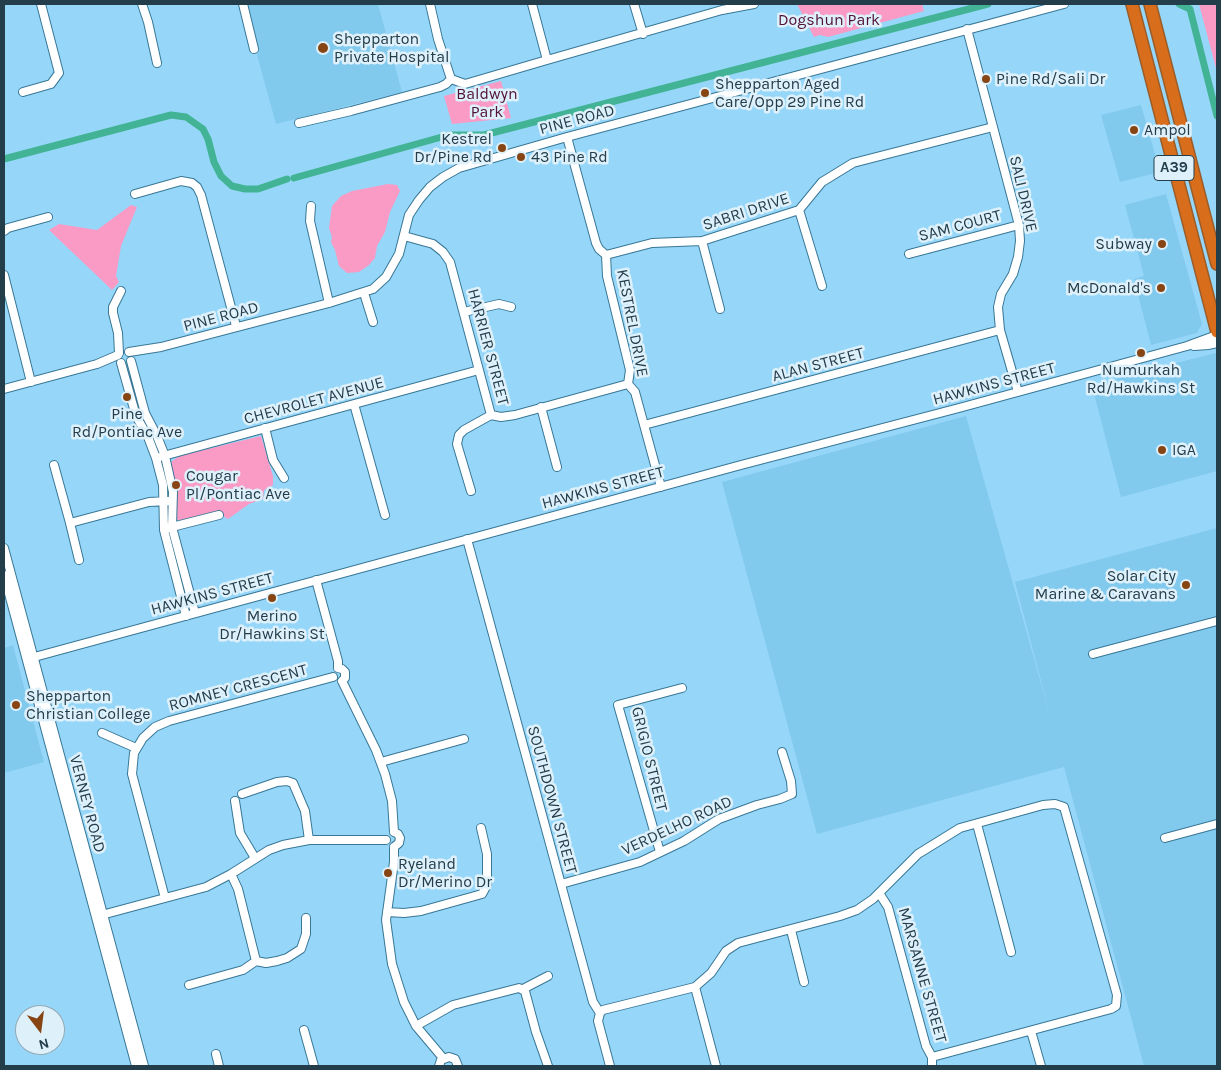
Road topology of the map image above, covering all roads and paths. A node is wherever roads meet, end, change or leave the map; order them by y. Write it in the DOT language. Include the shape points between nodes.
graph roads {
  1 [pos="41,4"];
  2 [pos="142,4"];
  3 [pos="243,4"];
  4 [pos="430,4"];
  5 [pos="532,4"];
  6 [pos="634,4"];
  7 [pos="754,4"];
  8 [pos="1064,4"];
  9 [pos="1132,4"];
  10 [pos="1150,4"];
  11 [pos="967,29"];
  12 [pos="643,34"];
  13 [pos="254,49"];
  14 [pos="547,60"];
  15 [pos="156,63"];
  16 [pos="451,79"];
  17 [pos="24,92"];
  18 [pos="299,123"];
  19 [pos="993,128"];
  20 [pos="1184,136"];
  21 [pos="567,137"];
  22 [pos="1172,160"];
  23 [pos="134,194"];
  24 [pos="311,206"];
  25 [pos="799,210"];
  26 [pos="48,217"];
  27 [pos="1018,225"];
  28 [pos="4,231"];
  29 [pos="404,236"];
  30 [pos="702,241"];
  31 [pos="909,254"];
  32 [pos="606,255"];
  33 [pos="1217,264"];
  34 [pos="4,275"];
  35 [pos="822,286"];
  36 [pos="121,291"];
  37 [pos="364,293"];
  38 [pos="329,303"];
  39 [pos="510,307"];
  40 [pos="720,309"];
  41 [pos="464,312"];
  42 [pos="373,322"];
  43 [pos="236,326"];
  44 [pos="1000,330"];
  45 [pos="1217,332"];
  46 [pos="118,333"];
  47 [pos="1217,335"];
  48 [pos="1217,343"];
  49 [pos="1187,346"];
  50 [pos="161,347"];
  51 [pos="129,351"];
  52 [pos="120,358"];
  53 [pos="132,360"];
  54 [pos="479,370"];
  55 [pos="31,382"];
  56 [pos="628,384"];
  57 [pos="4,389"];
  58 [pos="1018,392"];
  59 [pos="354,404"];
  60 [pos="541,407"];
  61 [pos="491,415"];
  62 [pos="644,425"];
  63 [pos="265,428"];
  64 [pos="165,456"];
  65 [pos="156,458"];
  66 [pos="54,465"];
  67 [pos="557,467"];
  68 [pos="284,478"];
  69 [pos="661,487"];
  70 [pos="471,491"];
  71 [pos="165,501"];
  72 [pos="174,501"];
  73 [pos="219,515"];
  74 [pos="385,515"];
  75 [pos="70,524"];
  76 [pos="168,528"];
  77 [pos="467,539"];
  78 [pos="4,548"];
  79 [pos="79,560"];
  80 [pos="4,575"];
  81 [pos="316,580"];
  82 [pos="195,613"];
  83 [pos="186,616"];
  84 [pos="1217,621"];
  85 [pos="1093,654"];
  86 [pos="30,658"];
  87 [pos="338,668"];
  88 [pos="332,676"];
  89 [pos="342,681"];
  90 [pos="682,688"];
  91 [pos="102,733"];
  92 [pos="464,740"];
  93 [pos="136,748"];
  94 [pos="782,752"];
  95 [pos="381,762"];
  96 [pos="242,794"];
  97 [pos="235,801"];
  98 [pos="977,824"];
  99 [pos="1217,824"];
  100 [pos="481,828"];
  101 [pos="394,832"];
  102 [pos="1165,838"];
  103 [pos="309,840"];
  104 [pos="386,840"];
  105 [pos="394,846"];
  106 [pos="660,852"];
  107 [pos="255,858"];
  108 [pos="231,874"];
  109 [pos="561,884"];
  110 [pos="879,893"];
  111 [pos="165,898"];
  112 [pos="387,912"];
  113 [pos="99,915"];
  114 [pos="306,918"];
  115 [pos="790,930"];
  116 [pos="1011,952"];
  117 [pos="256,961"];
  118 [pos="548,976"];
  119 [pos="804,982"];
  120 [pos="189,985"];
  121 [pos="695,987"];
  122 [pos="523,989"];
  123 [pos="600,1012"];
  124 [pos="416,1026"];
  125 [pos="304,1030"];
  126 [pos="1031,1030"];
  127 [pos="216,1054"];
  128 [pos="932,1057"];
  129 [pos="443,1058"];
  130 [pos="136,1066"];
  131 [pos="144,1066"];
  132 [pos="219,1066"];
  133 [pos="314,1066"];
  134 [pos="439,1066"];
  135 [pos="458,1066"];
  136 [pos="548,1066"];
  137 [pos="610,1066"];
  138 [pos="716,1066"];
  139 [pos="932,1066"];
  140 [pos="1041,1066"];
  1 -- 17 [label="street" via="59,72 51,84"];
  2 -- 15 [label="street"];
  3 -- 13 [label="street"];
  4 -- 16 [label="street"];
  5 -- 14 [label="street"];
  6 -- 12 [label="street"];
  7 -- 12 [label="street" via="722,10"];
  8 -- 11 [label="street, PINE ROAD"];
  9 -- 22 [label="highway, A39"];
  10 -- 20 [label="highway, A39"];
  11 -- 19 [label="street, SALI DRIVE"];
  11 -- 21 [label="street, PINE ROAD"];
  12 -- 14 [label="street"];
  14 -- 16 [label="street" via="465,84"];
  16 -- 18 [label="street" via="440,87"];
  19 -- 25 [label="street, SABRI DRIVE" via="853,163 822,182"];
  19 -- 27 [label="street, SALI DRIVE"];
  20 -- 22 [label="highway" via="1174,142"];
  20 -- 33 [label="highway, A39"];
  21 -- 29 [label="street, PINE ROAD" via="474,163 443,177 419,200 409,216"];
  21 -- 32 [label="street, KESTREL DRIVE" via="596,243"];
  22 -- 45 [label="highway, A39"];
  23 -- 43 [label="street" via="181,181 197,187"];
  24 -- 38 [label="street" via="310,221"];
  25 -- 30 [label="street, SABRI DRIVE"];
  25 -- 35 [label="street"];
  26 -- 28 [label="street"];
  27 -- 31 [label="street, SAM COURT"];
  27 -- 44 [label="street, SALI DRIVE" via="1018,257 998,308"];
  29 -- 37 [label="street, PINE ROAD" via="399,254 386,277"];
  29 -- 41 [label="street, HARRIER STREET" via="432,244 443,252 450,262"];
  30 -- 32 [label="street, SABRI DRIVE" via="652,243"];
  30 -- 40 [label="street"];
  32 -- 56 [label="street, KESTREL DRIVE" via="607,276 630,370"];
  34 -- 55 [label="street"];
  36 -- 46 [label="street" via="112,313"];
  37 -- 38 [label="street, PINE ROAD"];
  37 -- 42 [label="street"];
  38 -- 43 [label="street, PINE ROAD"];
  39 -- 41 [label="street" via="499,304"];
  41 -- 54 [label="street, HARRIER STREET"];
  43 -- 50 [label="street, PINE ROAD"];
  44 -- 58 [label="street, SALI DRIVE"];
  44 -- 62 [label="street, ALAN STREET"];
  46 -- 51 [label="street"];
  46 -- 52 [label="street"];
  47 -- 49 [label="street, HAWKINS STREET"];
  48 -- 49 [label="street, HAWKINS STREET"];
  49 -- 58 [label="street, HAWKINS STREET"];
  50 -- 51 [label="street, PINE ROAD"];
  50 -- 53 [label="street, PINE ROAD"];
  51 -- 52 [label="street" via="123,351"];
  51 -- 53 [label="street"];
  52 -- 53 [label="street" via="127,364"];
  52 -- 55 [label="street"];
  52 -- 65 [label="street" via="136,416"];
  53 -- 64 [label="street" via="145,414"];
  54 -- 59 [label="street, CHEVROLET AVENUE"];
  54 -- 61 [label="street, HARRIER STREET"];
  55 -- 57 [label="street"];
  56 -- 60 [label="street, HARRIER STREET"];
  56 -- 62 [label="street, KESTREL DRIVE" via="635,392"];
  58 -- 69 [label="street, HAWKINS STREET"];
  59 -- 63 [label="street, CHEVROLET AVENUE"];
  59 -- 74 [label="street"];
  60 -- 61 [label="street, HARRIER STREET" via="514,415"];
  60 -- 67 [label="street"];
  61 -- 70 [label="street" via="459,435 457,444"];
  62 -- 69 [label="street, KESTREL DRIVE"];
  63 -- 64 [label="street, CHEVROLET AVENUE"];
  63 -- 68 [label="street" via="273,460"];
  64 -- 65 [label="street, CHEVROLET AVENUE"];
  64 -- 72 [label="street"];
  65 -- 71 [label="street"];
  66 -- 75 [label="street"];
  69 -- 77 [label="street, HAWKINS STREET"];
  71 -- 72 [label="street"];
  71 -- 75 [label="street" via="149,502"];
  71 -- 76 [label="street"];
  72 -- 76 [label="street"];
  73 -- 76 [label="street"];
  75 -- 79 [label="street"];
  76 -- 82 [label="street"];
  76 -- 83 [label="street"];
  77 -- 81 [label="street, HAWKINS STREET"];
  77 -- 109 [label="street, SOUTHDOWN STREET"];
  78 -- 86 [label="street, VERNEY ROAD"];
  80 -- 86 [label="street, VERNEY ROAD"];
  81 -- 82 [label="street, HAWKINS STREET"];
  81 -- 87 [label="street"];
  82 -- 83 [label="street, HAWKINS STREET"];
  83 -- 86 [label="street, HAWKINS STREET"];
  84 -- 85 [label="street"];
  86 -- 113 [label="street, VERNEY ROAD"];
  87 -- 88 [label="street"];
  87 -- 89 [label="street" via="346,672"];
  88 -- 89 [label="street"];
  88 -- 93 [label="street, ROMNEY CRESCENT" via="169,721 154,728"];
  89 -- 95 [label="street"];
  90 -- 106 [label="street, GRIGIO STREET" via="618,705"];
  91 -- 93 [label="street"];
  92 -- 95 [label="street"];
  93 -- 111 [label="street" via="133,779"];
  94 -- 106 [label="street, VERDELHO ROAD" via="792,781 792,794 719,819"];
  95 -- 101 [label="street" via="392,801"];
  96 -- 103 [label="street" via="282,781 293,783 304,811"];
  97 -- 107 [label="street" via="240,833"];
  98 -- 110 [label="street" via="960,828 918,854"];
  98 -- 116 [label="street"];
  98 -- 126 [label="street" via="1043,806 1055,804 1064,807 1116,994 1116,1006 1111,1009"];
  99 -- 102 [label="street"];
  100 -- 112 [label="street" via="487,854 487,885 482,894 421,911"];
  101 -- 104 [label="street" via="388,834"];
  101 -- 105 [label="street" via="400,840"];
  103 -- 104 [label="street"];
  103 -- 107 [label="street" via="283,844"];
  104 -- 105 [label="street"];
  105 -- 112 [label="street"];
  106 -- 109 [label="street, VERDELHO ROAD" via="640,862"];
  107 -- 108 [label="street"];
  108 -- 111 [label="street" via="206,887"];
  108 -- 117 [label="street" via="238,889"];
  109 -- 123 [label="street, SOUTHDOWN STREET" via="593,1002"];
  110 -- 115 [label="street" via="857,910"];
  110 -- 128 [label="street, MARSANNE STREET" via="888,907 926,1046"];
  111 -- 113 [label="street"];
  112 -- 124 [label="street" via="392,964 404,1002"];
  113 -- 130 [label="street, VERNEY ROAD"];
  113 -- 131 [label="street, VERNEY ROAD"];
  114 -- 117 [label="street" via="304,942 296,953 277,961"];
  115 -- 119 [label="street"];
  115 -- 121 [label="street" via="732,946"];
  117 -- 120 [label="street" via="243,970"];
  118 -- 122 [label="street"];
  121 -- 123 [label="street"];
  121 -- 138 [label="street"];
  122 -- 124 [label="street" via="515,988 453,1005"];
  122 -- 136 [label="street"];
  123 -- 137 [label="street, SOUTHDOWN STREET" via="598,1021"];
  124 -- 129 [label="street"];
  125 -- 133 [label="street"];
  126 -- 128 [label="street"];
  126 -- 140 [label="street"];
  127 -- 132 [label="street"];
  128 -- 139 [label="street, MARSANNE STREET"];
  129 -- 134 [label="street"];
  129 -- 135 [label="street" via="452,1057"];
}
